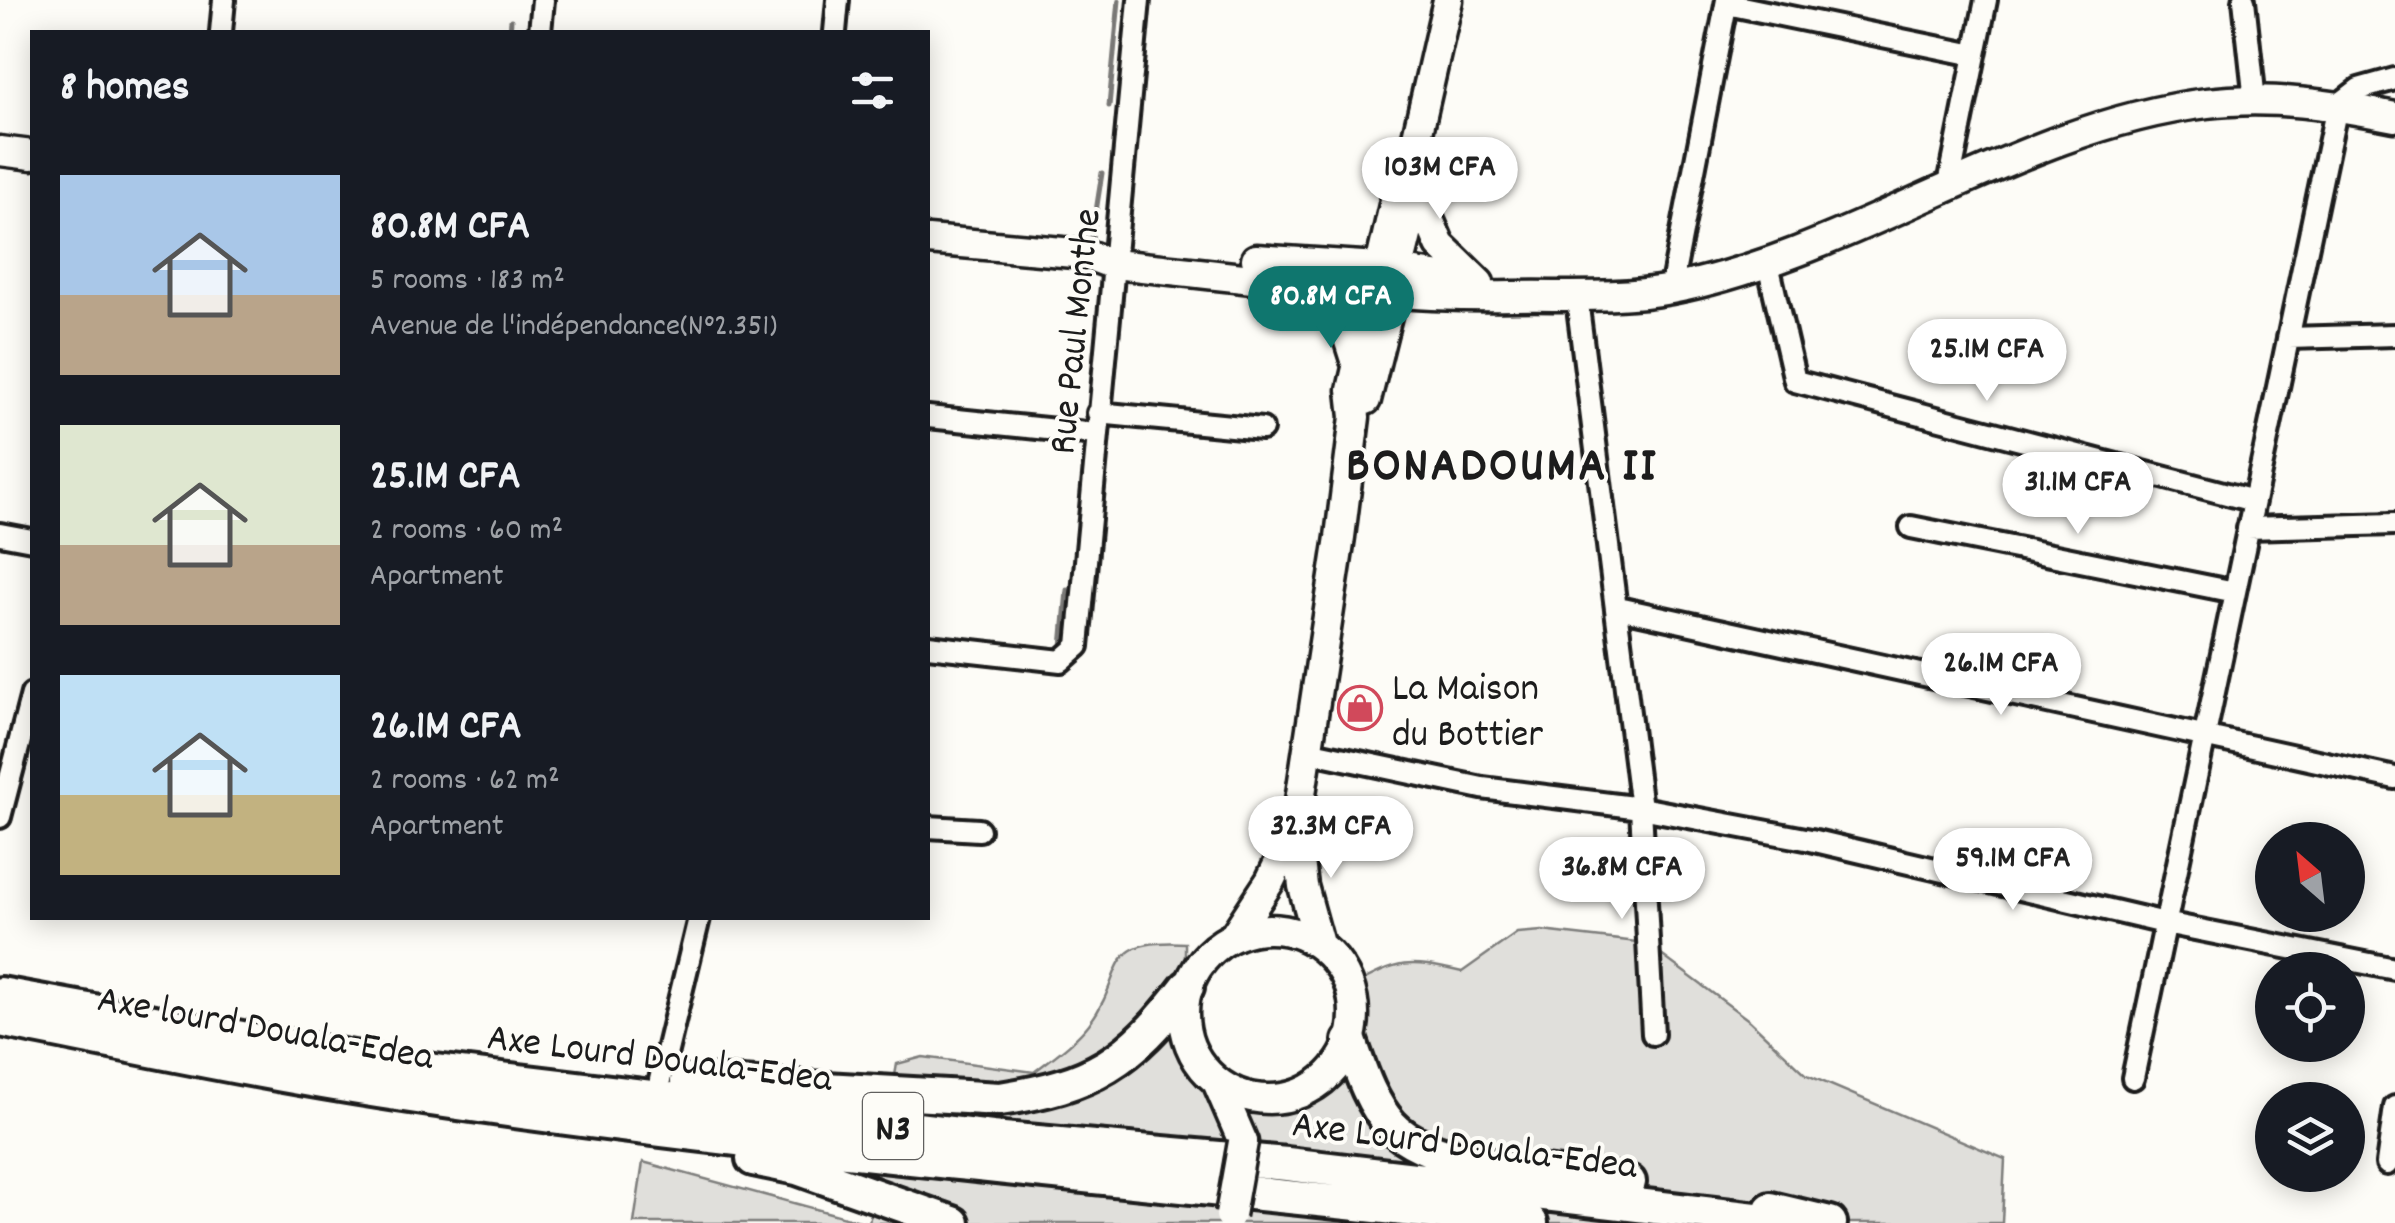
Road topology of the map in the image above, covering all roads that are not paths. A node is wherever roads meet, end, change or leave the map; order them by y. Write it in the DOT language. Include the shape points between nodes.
graph roads {
  1 [pos="224,0"];
  2 [pos="543,0"];
  3 [pos="838,0"];
  4 [pos="1139,0"];
  5 [pos="1448,0"];
  6 [pos="1986,0"];
  7 [pos="2244,0"];
  8 [pos="1727,2"];
  9 [pos="221,30"];
  10 [pos="540,30"];
  11 [pos="835,30"];
  12 [pos="1975,55"];
  13 [pos="2395,79"];
  14 [pos="2255,100"];
  15 [pos="2337,106"];
  16 [pos="2395,117"];
  17 [pos="0,151"];
  18 [pos="30,154"];
  19 [pos="1413,154"];
  20 [pos="1948,189"];
  21 [pos="1418,191"];
  22 [pos="930,240"];
  23 [pos="1114,256"];
  24 [pos="1768,264"];
  25 [pos="1386,279"];
  26 [pos="1308,282"];
  27 [pos="1479,283"];
  28 [pos="1671,288"];
  29 [pos="1510,296"];
  30 [pos="1576,298"];
  31 [pos="2395,336"];
  32 [pos="2288,338"];
  33 [pos="1356,370"];
  34 [pos="930,417"];
  35 [pos="1355,417"];
  36 [pos="1097,423"];
  37 [pos="1262,429"];
  38 [pos="2254,501"];
  39 [pos="2395,524"];
  40 [pos="1911,526"];
  41 [pos="2248,528"];
  42 [pos="0,534"];
  43 [pos="30,540"];
  44 [pos="2235,592"];
  45 [pos="1618,608"];
  46 [pos="930,646"];
  47 [pos="30,702"];
  48 [pos="2204,737"];
  49 [pos="1307,751"];
  50 [pos="2395,778"];
  51 [pos="1641,808"];
  52 [pos="0,817"];
  53 [pos="930,827"];
  54 [pos="1296,828"];
  55 [pos="979,830"];
  56 [pos="698,920"];
  57 [pos="2165,923"];
  58 [pos="1234,936"];
  59 [pos="1318,944"];
  60 [pos="2395,969"];
  61 [pos="1187,986"];
  62 [pos="0,994"];
  63 [pos="0,1020"];
  64 [pos="1653,1034"];
  65 [pos="1350,1042"];
  66 [pos="2133,1078"];
  67 [pos="660,1080"];
  68 [pos="1218,1084"];
  69 [pos="1282,1098"];
  70 [pos="586,1103"];
  71 [pos="2395,1108"];
  72 [pos="1243,1142"];
  73 [pos="2387,1164"];
  74 [pos="1230,1219"];
  75 [pos="952,1223"];
  76 [pos="1531,1223"];
  77 [pos="1791,1223"];
  78 [pos="1830,1223"];
  1 -- 9 [label="street"];
  2 -- 10 [label="street"];
  3 -- 11 [label="street"];
  4 -- 23 [label="street, Rue Paul Monthe"];
  5 -- 19 [label="main road"];
  6 -- 12 [label="street"];
  7 -- 14 [label="street"];
  8 -- 12 [label="street"];
  8 -- 28 [label="street"];
  12 -- 20 [label="street"];
  13 -- 15 [label="street" via="2359,89"];
  14 -- 15 [label="main road"];
  14 -- 20 [label="main road" via="2124,120"];
  15 -- 16 [label="main road"];
  15 -- 32 [label="street"];
  17 -- 18 [label="main road"];
  19 -- 21 [label="main road"];
  19 -- 25 [label="main road" via="1401,174"];
  20 -- 24 [label="main road"];
  21 -- 25 [label="main road"];
  21 -- 27 [label="main road" via="1429,229"];
  22 -- 23 [label="main road"];
  23 -- 25 [label="main road"];
  23 -- 26 [label="main road"];
  23 -- 36 [label="street, Rue Paul Monthe"];
  24 -- 28 [label="main road"];
  24 -- 38 [label="street" via="1795,381"];
  25 -- 26 [label="main road"];
  25 -- 27 [label="main road"];
  25 -- 29 [label="main road" via="1484,299"];
  25 -- 33 [label="main road"];
  25 -- 35 [label="main road" via="1369,396"];
  26 -- 33 [label="main road" via="1342,319"];
  27 -- 29 [label="main road"];
  28 -- 30 [label="main road"];
  29 -- 30 [label="main road"];
  30 -- 45 [label="street"];
  31 -- 32 [label="street"];
  32 -- 38 [label="street"];
  33 -- 35 [label="main road"];
  34 -- 36 [label="street"];
  35 -- 49 [label="main road"];
  36 -- 37 [label="street"];
  36 -- 46 [label="street, Rue Paul Monthe" via="1078,646 1061,660"];
  38 -- 41 [label="street"];
  39 -- 41 [label="street"];
  40 -- 44 [label="street"];
  41 -- 44 [label="street"];
  42 -- 43 [label="street"];
  44 -- 48 [label="street"];
  45 -- 48 [label="street"];
  45 -- 51 [label="street"];
  47 -- 52 [label="street"];
  48 -- 50 [label="street"];
  48 -- 57 [label="street"];
  49 -- 51 [label="street" via="1482,788"];
  49 -- 54 [label="main road"];
  51 -- 57 [label="street" via="1811,840"];
  51 -- 64 [label="street"];
  53 -- 55 [label="street"];
  54 -- 58 [label="main road"];
  54 -- 59 [label="main road"];
  56 -- 67 [label="street"];
  57 -- 60 [label="street"];
  57 -- 66 [label="street"];
  58 -- 59 [label="main road" via="1282,930"];
  58 -- 61 [label="main road" via="1202,961"];
  59 -- 65 [label="main road" via="1350,987"];
  61 -- 67 [label="highway" via="1120,1060 1086,1080 1045,1092 1000,1098"];
  61 -- 68 [label="main road" via="1190,1049"];
  62 -- 70 [label="highway, Axe Lourd Douala-Edea / N3"];
  63 -- 70 [label="highway, Axe lourd Douala-Edea / N3" via="398,1094"];
  65 -- 69 [label="main road" via="1312,1087"];
  65 -- 78 [label="highway" via="1390,1125 1426,1148 1469,1160 1688,1190"];
  67 -- 70 [label="highway"];
  68 -- 69 [label="main road"];
  68 -- 72 [label="main road"];
  69 -- 72 [label="main road"];
  70 -- 75 [label="highway"];
  70 -- 76 [label="highway, Axe lourd Douala-Edea / N3" via="988,1169"];
  70 -- 77 [label="highway, Axe Lourd Douala-Edea / N3" via="1287,1164"];
  71 -- 73 [label="street"];
  72 -- 74 [label="main road, bridge"];
}
